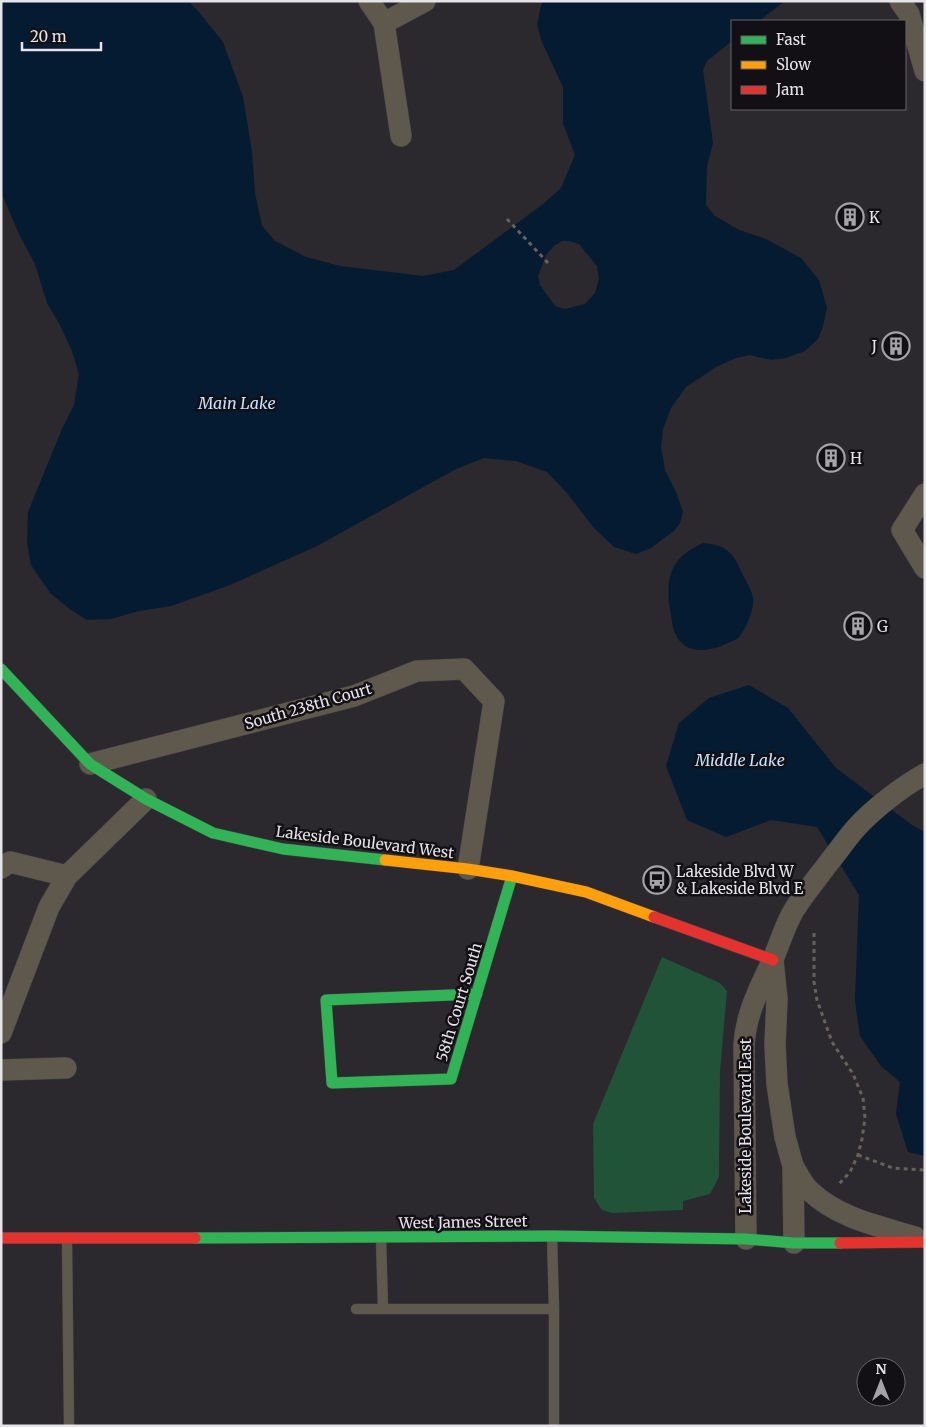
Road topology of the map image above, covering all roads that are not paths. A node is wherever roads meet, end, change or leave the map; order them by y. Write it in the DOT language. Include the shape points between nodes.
graph roads {
  1 [pos="369,1"];
  2 [pos="425,1"];
  3 [pos="900,1"];
  4 [pos="384,23"];
  5 [pos="925,71"];
  6 [pos="401,136"];
  7 [pos="925,494"];
  8 [pos="925,568"];
  9 [pos="1,669"];
  10 [pos="90,764"];
  11 [pos="925,774"];
  12 [pos="146,799"];
  13 [pos="1,868"];
  14 [pos="468,869"];
  15 [pos="67,876"];
  16 [pos="512,876"];
  17 [pos="773,960"];
  18 [pos="477,994"];
  19 [pos="1,1033"];
  20 [pos="66,1068"];
  21 [pos="1,1070"];
  22 [pos="793,1166"];
  23 [pos="552,1236"];
  24 [pos="1,1238"];
  25 [pos="381,1238"];
  26 [pos="67,1239"];
  27 [pos="746,1239"];
  28 [pos="925,1241"];
  29 [pos="794,1243"];
  30 [pos="356,1309"];
  31 [pos="383,1309"];
  32 [pos="554,1309"];
  33 [pos="69,1426"];
  34 [pos="554,1426"];
  1 -- 4 [label="street"];
  2 -- 4 [label="street"];
  3 -- 5 [label="street" via="909,14"];
  4 -- 6 [label="street"];
  7 -- 8 [label="street" via="902,530"];
  9 -- 10 [label="street, Lakeside Boulevard West"];
  10 -- 12 [label="street, Lakeside Boulevard West"];
  10 -- 14 [label="street, South 238th Court" via="354,696 417,670 464,669 494,701"];
  11 -- 17 [label="street, Lakeside Boulevard East" via="856,827 793,912"];
  12 -- 14 [label="street, Lakeside Boulevard West" via="212,834 283,849"];
  12 -- 15 [label="street"];
  13 -- 15 [label="street" via="10,862"];
  14 -- 16 [label="street, Lakeside Boulevard West"];
  15 -- 19 [label="street" via="49,907"];
  16 -- 17 [label="street, Lakeside Boulevard West" via="586,892"];
  16 -- 18 [label="street, 58th Court South"];
  17 -- 22 [label="street, Lakeside Boulevard East" via="777,999 777,1084"];
  17 -- 27 [label="street, Lakeside Boulevard East" via="757,991 745,1034"];
  18 -- 18 [label="street, 58th Court South" via="451,1079 332,1083 326,1000"];
  20 -- 21 [label="street"];
  22 -- 28 [label="street" via="809,1191 833,1208 855,1219"];
  22 -- 29 [label="street, Lakeside Boulevard East"];
  23 -- 25 [label="street, West James Street"];
  23 -- 27 [label="street, West James Street"];
  23 -- 32 [label="lane"];
  24 -- 26 [label="street, West James Street"];
  25 -- 26 [label="street, West James Street"];
  25 -- 31 [label="lane"];
  26 -- 33 [label="lane"];
  27 -- 29 [label="street, West James Street"];
  28 -- 29 [label="street, West James Street"];
  30 -- 31 [label="lane"];
  31 -- 32 [label="lane"];
  32 -- 34 [label="lane"];
}
